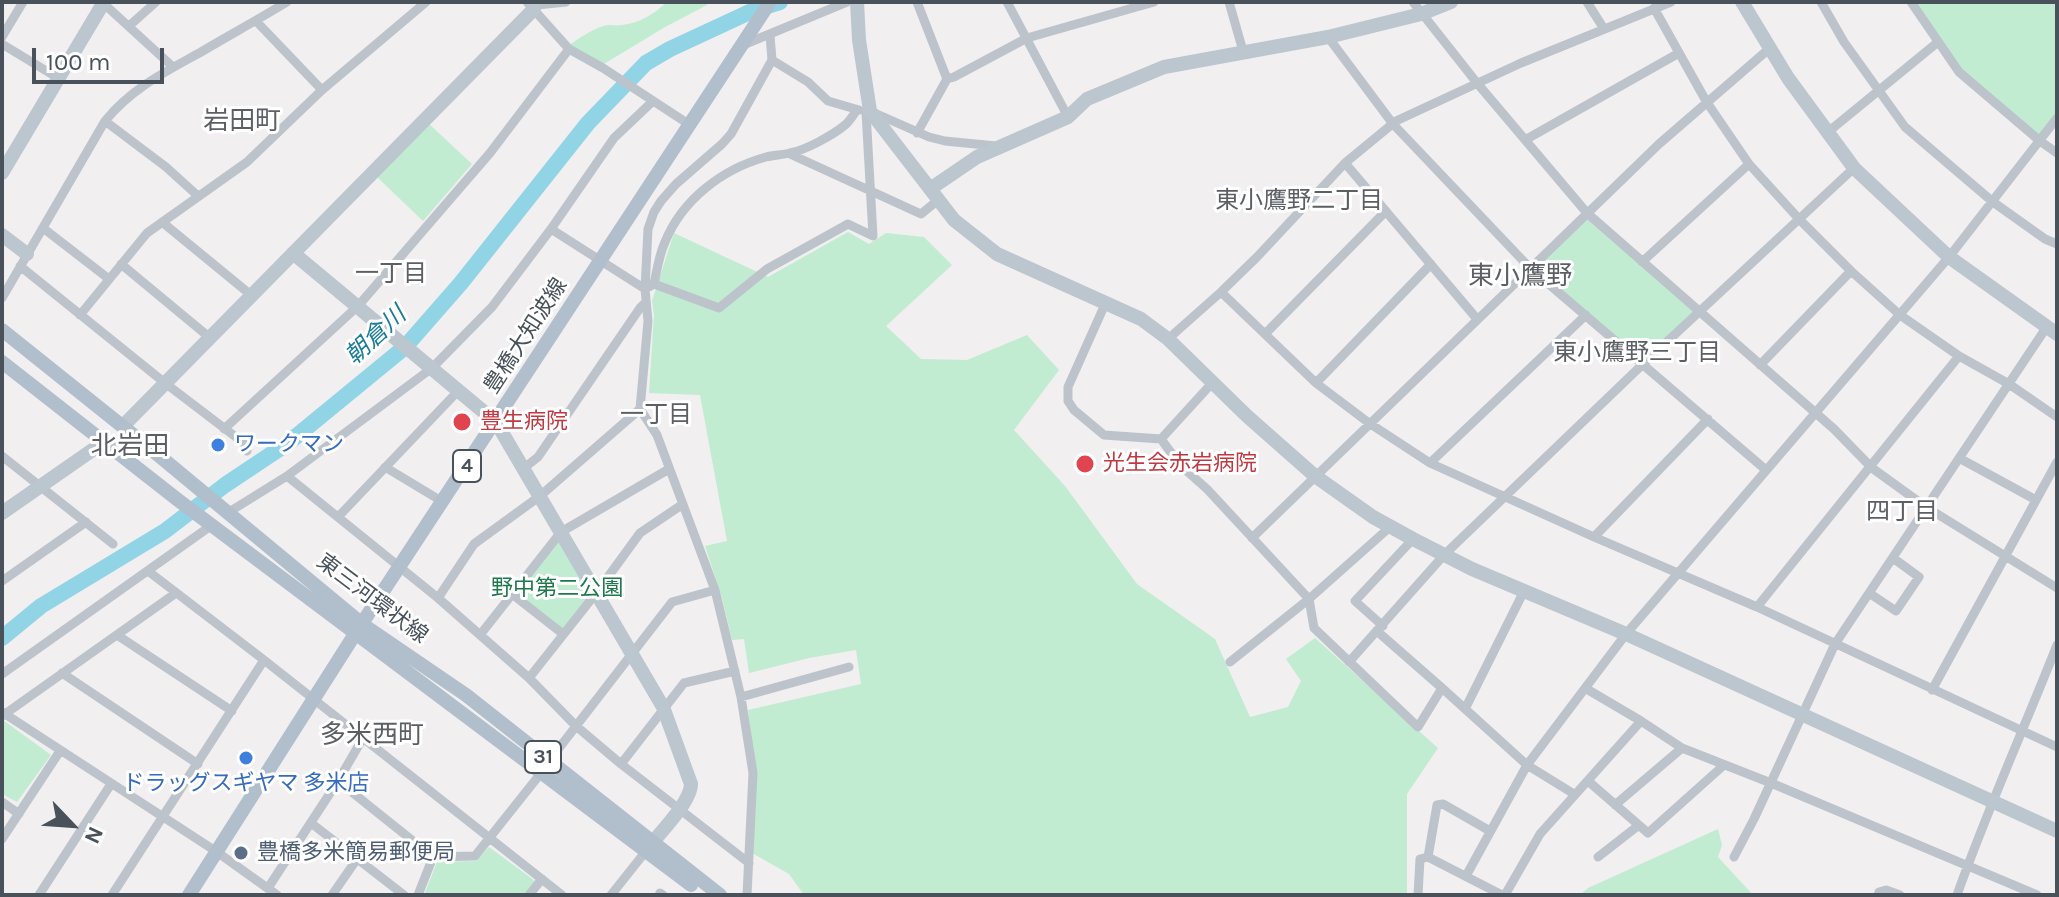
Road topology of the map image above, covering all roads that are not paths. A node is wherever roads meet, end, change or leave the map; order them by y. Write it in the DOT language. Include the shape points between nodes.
graph roads {
  1 [pos="23,2"];
  2 [pos="156,2"];
  3 [pos="287,2"];
  4 [pos="426,2"];
  5 [pos="566,2"];
  6 [pos="770,2"];
  7 [pos="847,2"];
  8 [pos="857,2"];
  9 [pos="917,2"];
  10 [pos="1007,2"];
  11 [pos="1154,2"];
  12 [pos="1229,2"];
  13 [pos="1451,2"];
  14 [pos="1587,2"];
  15 [pos="1671,2"];
  16 [pos="1742,2"];
  17 [pos="1821,2"];
  18 [pos="1911,2"];
  19 [pos="103,3"];
  20 [pos="530,6"];
  21 [pos="1417,8"];
  22 [pos="1654,8"];
  23 [pos="256,21"];
  24 [pos="129,26"];
  25 [pos="1604,29"];
  26 [pos="770,35"];
  27 [pos="2,37"];
  28 [pos="1328,37"];
  29 [pos="1027,38"];
  30 [pos="745,42"];
  31 [pos="1938,42"];
  32 [pos="2,44"];
  33 [pos="1770,48"];
  34 [pos="569,49"];
  35 [pos="1243,51"];
  36 [pos="1679,53"];
  37 [pos="772,60"];
  38 [pos="173,67"];
  39 [pos="58,78"];
  40 [pos="947,79"];
  41 [pos="1477,83"];
  42 [pos="322,90"];
  43 [pos="1879,90"];
  44 [pos="653,101"];
  45 [pos="1706,101"];
  46 [pos="864,111"];
  47 [pos="1068,117"];
  48 [pos="2057,118"];
  49 [pos="105,121"];
  50 [pos="1393,124"];
  51 [pos="690,125"];
  52 [pos="1828,132"];
  53 [pos="917,133"];
  54 [pos="1525,140"];
  55 [pos="2040,141"];
  56 [pos="999,146"];
  57 [pos="2057,153"];
  58 [pos="790,154"];
  59 [pos="1345,163"];
  60 [pos="1749,164"];
  61 [pos="1854,168"];
  62 [pos="2,173"];
  63 [pos="871,190"];
  64 [pos="934,195"];
  65 [pos="198,196"];
  66 [pos="1993,202"];
  67 [pos="1386,211"];
  68 [pos="1587,213"];
  69 [pos="1799,219"];
  70 [pos="162,222"];
  71 [pos="43,228"];
  72 [pos="551,229"];
  73 [pos="2,235"];
  74 [pos="2057,244"];
  75 [pos="293,253"];
  76 [pos="1949,257"];
  77 [pos="23,260"];
  78 [pos="601,261"];
  79 [pos="1642,262"];
  80 [pos="121,264"];
  81 [pos="1431,264"];
  82 [pos="1530,268"];
  83 [pos="1851,271"];
  84 [pos="109,279"];
  85 [pos="650,286"];
  86 [pos="1221,292"];
  87 [pos="251,295"];
  88 [pos="2,298"];
  89 [pos="646,302"];
  90 [pos="1106,302"];
  91 [pos="358,306"];
  92 [pos="1699,313"];
  93 [pos="80,315"];
  94 [pos="1586,315"];
  95 [pos="1900,315"];
  96 [pos="1477,319"];
  97 [pos="2,330"];
  98 [pos="2052,331"];
  99 [pos="1265,334"];
  100 [pos="209,337"];
  101 [pos="1168,339"];
  102 [pos="1959,356"];
  103 [pos="2,362"];
  104 [pos="1643,364"];
  105 [pos="1760,365"];
  106 [pos="429,366"];
  107 [pos="1213,382"];
  108 [pos="165,383"];
  109 [pos="1316,383"];
  110 [pos="2009,384"];
  111 [pos="459,390"];
  112 [pos="640,409"];
  113 [pos="1814,412"];
  114 [pos="2057,417"];
  115 [pos="1708,419"];
  116 [pos="496,422"];
  117 [pos="1369,423"];
  118 [pos="123,426"];
  119 [pos="224,429"];
  120 [pos="1161,439"];
  121 [pos="104,442"];
  122 [pos="247,451"];
  123 [pos="2,456"];
  124 [pos="1959,458"];
  125 [pos="2057,462"];
  126 [pos="1430,463"];
  127 [pos="1870,466"];
  128 [pos="385,467"];
  129 [pos="524,468"];
  130 [pos="669,469"];
  131 [pos="1766,470"];
  132 [pos="287,476"];
  133 [pos="1315,476"];
  134 [pos="40,487"];
  135 [pos="540,496"];
  136 [pos="1505,496"];
  137 [pos="2036,500"];
  138 [pos="443,502"];
  139 [pos="683,504"];
  140 [pos="1926,507"];
  141 [pos="228,511"];
  142 [pos="2,513"];
  143 [pos="338,517"];
  144 [pos="86,522"];
  145 [pos="211,524"];
  146 [pos="1390,527"];
  147 [pos="561,532"];
  148 [pos="1594,537"];
  149 [pos="1252,538"];
  150 [pos="1413,539"];
  151 [pos="113,544"];
  152 [pos="1444,555"];
  153 [pos="2005,557"];
  154 [pos="1893,558"];
  155 [pos="400,567"];
  156 [pos="148,571"];
  157 [pos="1678,572"];
  158 [pos="2,581"];
  159 [pos="2057,588"];
  160 [pos="715,590"];
  161 [pos="1524,591"];
  162 [pos="597,592"];
  163 [pos="176,593"];
  164 [pos="1869,593"];
  165 [pos="512,594"];
  166 [pos="438,598"];
  167 [pos="1309,599"];
  168 [pos="1757,607"];
  169 [pos="359,629"];
  170 [pos="1380,629"];
  171 [pos="563,634"];
  172 [pos="1626,634"];
  173 [pos="117,635"];
  174 [pos="480,635"];
  175 [pos="1835,644"];
  176 [pos="2057,645"];
  177 [pos="633,654"];
  178 [pos="264,660"];
  179 [pos="1230,662"];
  180 [pos="1349,662"];
  181 [pos="849,667"];
  182 [pos="735,671"];
  183 [pos="62,673"];
  184 [pos="2,674"];
  185 [pos="529,678"];
  186 [pos="1442,688"];
  187 [pos="1585,688"];
  188 [pos="1932,690"];
  189 [pos="741,697"];
  190 [pos="314,699"];
  191 [pos="663,707"];
  192 [pos="1465,709"];
  193 [pos="232,711"];
  194 [pos="3,714"];
  195 [pos="1802,714"];
  196 [pos="1641,721"];
  197 [pos="576,726"];
  198 [pos="2024,731"];
  199 [pos="363,738"];
  200 [pos="2057,747"];
  201 [pos="1682,748"];
  202 [pos="60,751"];
  203 [pos="198,764"];
  204 [pos="621,764"];
  205 [pos="1527,765"];
  206 [pos="1724,765"];
  207 [pos="545,767"];
  208 [pos="338,781"];
  209 [pos="1588,781"];
  210 [pos="1771,783"];
  211 [pos="111,784"];
  212 [pos="1574,794"];
  213 [pos="1993,801"];
  214 [pos="2,802"];
  215 [pos="1615,805"];
  216 [pos="679,809"];
  217 [pos="19,814"];
  218 [pos="162,818"];
  219 [pos="311,823"];
  220 [pos="1639,825"];
  221 [pos="1490,831"];
  222 [pos="2057,831"];
  223 [pos="489,837"];
  224 [pos="2,839"];
  225 [pos="649,847"];
  226 [pos="217,852"];
  227 [pos="433,857"];
  228 [pos="1428,857"];
  229 [pos="1598,857"];
  230 [pos="1734,857"];
  231 [pos="357,859"];
  232 [pos="749,863"];
  233 [pos="1967,866"];
  234 [pos="1466,876"];
  235 [pos="542,879"];
  236 [pos="268,888"];
  237 [pos="39,895"];
  238 [pos="112,895"];
  239 [pos="189,895"];
  240 [pos="277,895"];
  241 [pos="332,895"];
  242 [pos="404,895"];
  243 [pos="418,895"];
  244 [pos="529,895"];
  245 [pos="562,895"];
  246 [pos="611,895"];
  247 [pos="705,895"];
  248 [pos="720,895"];
  249 [pos="747,895"];
  250 [pos="1418,895"];
  251 [pos="1504,895"];
  252 [pos="1878,895"];
  253 [pos="1900,895"];
  254 [pos="1957,895"];
  255 [pos="2037,895"];
  1 -- 27 [label="street"];
  2 -- 24 [label="street"];
  3 -- 23 [label="street"];
  4 -- 42 [label="street"];
  5 -- 20 [label="street"];
  6 -- 30 [label="main road, 豊橋大知波線 / 4"];
  7 -- 26 [label="street"];
  8 -- 46 [label="street"];
  9 -- 40 [label="street"];
  10 -- 29 [label="street"];
  11 -- 29 [label="street"];
  12 -- 35 [label="street"];
  13 -- 21 [label="street"];
  14 -- 25 [label="street"];
  15 -- 22 [label="street"];
  16 -- 33 [label="street"];
  17 -- 43 [label="street"];
  18 -- 31 [label="street"];
  19 -- 24 [label="street"];
  19 -- 39 [label="street"];
  20 -- 34 [label="street"];
  20 -- 75 [label="street"];
  21 -- 28 [label="street"];
  21 -- 41 [label="street"];
  22 -- 25 [label="street"];
  22 -- 36 [label="street"];
  23 -- 38 [label="street"];
  23 -- 42 [label="street"];
  24 -- 38 [label="street"];
  25 -- 41 [label="street"];
  26 -- 30 [label="street"];
  26 -- 37 [label="street"];
  28 -- 35 [label="street"];
  28 -- 50 [label="street"];
  29 -- 40 [label="street"];
  29 -- 47 [label="street"];
  30 -- 51 [label="main road, 豊橋大知波線 / 4"];
  31 -- 43 [label="street"];
  31 -- 55 [label="street" via="1959,72"];
  32 -- 39 [label="street"];
  33 -- 45 [label="street"];
  33 -- 52 [label="street"];
  34 -- 44 [label="street"];
  34 -- 91 [label="street" via="490,153"];
  35 -- 47 [label="street" via="1164,67 1087,99"];
  36 -- 45 [label="street"];
  36 -- 54 [label="street"];
  37 -- 46 [label="street" via="828,101"];
  37 -- 85 [label="street" via="731,134 676,184 654,212 647,242"];
  38 -- 49 [label="street" via="129,95"];
  39 -- 62 [label="street"];
  40 -- 53 [label="street"];
  41 -- 50 [label="street"];
  41 -- 54 [label="street"];
  42 -- 65 [label="street" via="247,162"];
  43 -- 52 [label="street"];
  43 -- 66 [label="street" via="1905,127"];
  44 -- 51 [label="street"];
  44 -- 72 [label="street" via="614,138"];
  45 -- 60 [label="street"];
  45 -- 68 [label="street"];
  46 -- 53 [label="street"];
  46 -- 58 [label="street"];
  46 -- 63 [label="street"];
  46 -- 64 [label="street"];
  47 -- 56 [label="street"];
  48 -- 55 [label="street"];
  49 -- 65 [label="street"];
  49 -- 71 [label="street"];
  50 -- 59 [label="street"];
  50 -- 82 [label="street"];
  51 -- 78 [label="main road, 豊橋大知波線 / 4"];
  52 -- 61 [label="street"];
  53 -- 56 [label="street"];
  54 -- 68 [label="street"];
  55 -- 57 [label="street"];
  55 -- 66 [label="street"];
  56 -- 64 [label="street" via="977,157"];
  58 -- 63 [label="street"];
  58 -- 85 [label="street" via="749,162 710,184 673,225"];
  59 -- 67 [label="street"];
  59 -- 86 [label="street"];
  60 -- 69 [label="street"];
  60 -- 79 [label="street"];
  61 -- 69 [label="street"];
  61 -- 76 [label="street"];
  63 -- 64 [label="street" via="921,214"];
  63 -- 85 [label="street" via="873,236 848,224 767,269 719,308"];
  64 -- 90 [label="street" via="954,220 997,254"];
  65 -- 70 [label="street"];
  66 -- 74 [label="street"];
  66 -- 76 [label="street"];
  67 -- 81 [label="street"];
  67 -- 99 [label="street"];
  68 -- 79 [label="street"];
  68 -- 82 [label="street"];
  69 -- 83 [label="street"];
  69 -- 92 [label="street"];
  70 -- 80 [label="street"];
  70 -- 87 [label="street"];
  71 -- 77 [label="street"];
  71 -- 84 [label="street"];
  72 -- 78 [label="street"];
  72 -- 106 [label="street" via="492,307"];
  73 -- 77 [label="street"];
  75 -- 87 [label="street"];
  75 -- 91 [label="street"];
  76 -- 95 [label="street"];
  76 -- 98 [label="street"];
  77 -- 88 [label="street"];
  77 -- 93 [label="street"];
  78 -- 85 [label="street"];
  78 -- 116 [label="main road, 豊橋大知波線 / 4"];
  79 -- 92 [label="street"];
  80 -- 84 [label="street"];
  80 -- 100 [label="street"];
  81 -- 96 [label="street"];
  81 -- 109 [label="street"];
  82 -- 94 [label="street"];
  82 -- 96 [label="street"];
  83 -- 95 [label="street"];
  83 -- 105 [label="street"];
  84 -- 93 [label="street"];
  85 -- 89 [label="street"];
  86 -- 99 [label="street"];
  86 -- 101 [label="street"];
  87 -- 100 [label="street"];
  89 -- 112 [label="street"];
  89 -- 129 [label="street" via="538,457"];
  90 -- 101 [label="street"];
  90 -- 120 [label="street" via="1068,387 1068,401 1104,435"];
  91 -- 106 [label="street"];
  91 -- 119 [label="street"];
  92 -- 104 [label="street"];
  92 -- 105 [label="street"];
  93 -- 108 [label="street"];
  94 -- 104 [label="street"];
  94 -- 126 [label="street"];
  95 -- 102 [label="street"];
  95 -- 113 [label="street"];
  96 -- 117 [label="street"];
  97 -- 118 [label="main road, 東三河環状線 / 31"];
  98 -- 110 [label="street"];
  99 -- 109 [label="street"];
  100 -- 108 [label="street"];
  101 -- 107 [label="street"];
  102 -- 110 [label="street"];
  102 -- 127 [label="street"];
  103 -- 121 [label="main road, 東三河環状線 / 31"];
  104 -- 115 [label="street"];
  104 -- 136 [label="street"];
  105 -- 113 [label="street"];
  106 -- 111 [label="street"];
  106 -- 132 [label="street"];
  107 -- 120 [label="street"];
  107 -- 133 [label="street"];
  108 -- 118 [label="street"];
  108 -- 119 [label="street"];
  109 -- 117 [label="street"];
  110 -- 114 [label="street"];
  110 -- 124 [label="street"];
  111 -- 116 [label="street"];
  111 -- 128 [label="street"];
  112 -- 130 [label="street"];
  112 -- 135 [label="street"];
  113 -- 127 [label="street"];
  113 -- 131 [label="street"];
  115 -- 131 [label="street"];
  115 -- 148 [label="street"];
  116 -- 129 [label="street"];
  116 -- 138 [label="main road, 豊橋大知波線 / 4"];
  117 -- 126 [label="street"];
  117 -- 133 [label="street"];
  118 -- 141 [label="main road, 東三河環状線 / 31"];
  119 -- 122 [label="street"];
  120 -- 149 [label="street"];
  121 -- 134 [label="street"];
  121 -- 145 [label="main road, 東三河環状線 / 31"];
  123 -- 134 [label="street"];
  124 -- 137 [label="street"];
  124 -- 140 [label="street"];
  125 -- 137 [label="street"];
  126 -- 136 [label="street"];
  127 -- 140 [label="street"];
  127 -- 168 [label="street"];
  128 -- 138 [label="street"];
  128 -- 143 [label="street"];
  129 -- 135 [label="street"];
  130 -- 139 [label="street"];
  130 -- 147 [label="street"];
  131 -- 157 [label="street"];
  132 -- 141 [label="street"];
  132 -- 143 [label="street"];
  133 -- 146 [label="street"];
  133 -- 149 [label="street"];
  134 -- 142 [label="street"];
  134 -- 144 [label="street"];
  135 -- 147 [label="street"];
  135 -- 166 [label="street" via="474,544"];
  136 -- 148 [label="street"];
  136 -- 152 [label="street"];
  137 -- 153 [label="street"];
  138 -- 155 [label="main road, 豊橋大知波線 / 4"];
  139 -- 160 [label="street"];
  139 -- 162 [label="street" via="640,533"];
  140 -- 153 [label="street"];
  140 -- 154 [label="street"];
  141 -- 169 [label="main road, 東三河環状線 / 31"];
  143 -- 155 [label="street"];
  144 -- 151 [label="street"];
  144 -- 158 [label="street"];
  145 -- 156 [label="street"];
  145 -- 169 [label="main road, 東三河環状線 / 31"];
  146 -- 150 [label="street"];
  146 -- 167 [label="street"];
  147 -- 162 [label="street"];
  147 -- 165 [label="street"];
  148 -- 157 [label="street"];
  149 -- 167 [label="street"];
  150 -- 152 [label="street"];
  150 -- 170 [label="street" via="1355,601"];
  152 -- 161 [label="street"];
  152 -- 170 [label="street"];
  153 -- 159 [label="street"];
  153 -- 188 [label="street"];
  154 -- 164 [label="street"];
  154 -- 164 [label="street" via="1919,577 1896,611"];
  155 -- 166 [label="street"];
  155 -- 169 [label="main road, 豊橋大知波線 / 4"];
  156 -- 163 [label="street"];
  156 -- 184 [label="street"];
  157 -- 168 [label="street"];
  157 -- 172 [label="street"];
  160 -- 177 [label="street" via="672,602"];
  160 -- 182 [label="street"];
  161 -- 172 [label="street"];
  161 -- 192 [label="street"];
  162 -- 171 [label="street"];
  162 -- 177 [label="street"];
  163 -- 173 [label="street"];
  163 -- 178 [label="street"];
  164 -- 175 [label="street"];
  165 -- 171 [label="street"];
  165 -- 174 [label="street"];
  166 -- 174 [label="street"];
  167 -- 179 [label="street"];
  167 -- 180 [label="street" via="1314,628"];
  168 -- 175 [label="street"];
  169 -- 190 [label="main road, 豊橋大知波線 / 4"];
  169 -- 207 [label="main road, 東三河環状線 / 31" via="466,695"];
  170 -- 180 [label="street"];
  170 -- 186 [label="street"];
  171 -- 185 [label="street"];
  172 -- 187 [label="street"];
  172 -- 195 [label="street"];
  173 -- 183 [label="street"];
  173 -- 193 [label="street"];
  174 -- 185 [label="street"];
  175 -- 188 [label="street"];
  175 -- 195 [label="street"];
  176 -- 198 [label="street"];
  177 -- 191 [label="street"];
  177 -- 197 [label="street"];
  178 -- 190 [label="street"];
  178 -- 193 [label="street"];
  180 -- 186 [label="street" via="1418,727"];
  181 -- 189 [label="street"];
  182 -- 189 [label="street"];
  182 -- 191 [label="street" via="684,683"];
  183 -- 194 [label="street"];
  183 -- 203 [label="street"];
  185 -- 197 [label="street"];
  186 -- 192 [label="street"];
  187 -- 196 [label="street"];
  187 -- 205 [label="street"];
  188 -- 198 [label="street"];
  189 -- 232 [label="street" via="753,773"];
  190 -- 199 [label="street"];
  190 -- 226 [label="main road, 豊橋大知波線 / 4"];
  191 -- 204 [label="street"];
  191 -- 216 [label="street" via="691,788"];
  192 -- 205 [label="street"];
  193 -- 203 [label="street"];
  194 -- 202 [label="street"];
  195 -- 210 [label="street"];
  195 -- 213 [label="street"];
  196 -- 201 [label="street"];
  196 -- 209 [label="street"];
  197 -- 204 [label="street"];
  197 -- 207 [label="street"];
  198 -- 200 [label="street"];
  198 -- 213 [label="street"];
  199 -- 208 [label="street"];
  199 -- 223 [label="street"];
  201 -- 206 [label="street"];
  201 -- 215 [label="street"];
  202 -- 211 [label="street"];
  202 -- 217 [label="street"];
  203 -- 218 [label="street"];
  204 -- 216 [label="street"];
  205 -- 212 [label="street"];
  205 -- 221 [label="street"];
  206 -- 210 [label="street"];
  206 -- 220 [label="street" via="1648,833"];
  207 -- 223 [label="street"];
  207 -- 225 [label="main road, 東三河環状線 / 31"];
  208 -- 219 [label="street"];
  208 -- 227 [label="street"];
  209 -- 212 [label="street"];
  209 -- 215 [label="street"];
  210 -- 230 [label="street"];
  210 -- 233 [label="street"];
  211 -- 218 [label="street"];
  211 -- 237 [label="street"];
  212 -- 251 [label="street" via="1540,834"];
  213 -- 222 [label="street"];
  213 -- 233 [label="street"];
  214 -- 217 [label="street"];
  215 -- 220 [label="street"];
  216 -- 225 [label="street"];
  216 -- 232 [label="street"];
  217 -- 224 [label="street"];
  218 -- 226 [label="street"];
  218 -- 238 [label="street"];
  219 -- 231 [label="street"];
  219 -- 236 [label="street"];
  220 -- 229 [label="street"];
  221 -- 228 [label="street" via="1437,805"];
  221 -- 234 [label="street"];
  223 -- 227 [label="street" via="475,856"];
  223 -- 235 [label="street"];
  225 -- 246 [label="street"];
  225 -- 247 [label="main road, 東三河環状線 / 31"];
  225 -- 248 [label="main road, 東三河環状線 / 31"];
  226 -- 236 [label="street"];
  226 -- 239 [label="main road, 豊橋大知波線 / 4"];
  227 -- 243 [label="street"];
  228 -- 234 [label="street"];
  228 -- 250 [label="street" via="1420,859"];
  231 -- 241 [label="street"];
  231 -- 242 [label="street"];
  232 -- 249 [label="street"];
  233 -- 254 [label="street"];
  233 -- 255 [label="street"];
  234 -- 251 [label="street"];
  235 -- 244 [label="street"];
  235 -- 245 [label="street"];
  236 -- 240 [label="street"];
  252 -- 253 [label="street" via="1886,890"];
}
